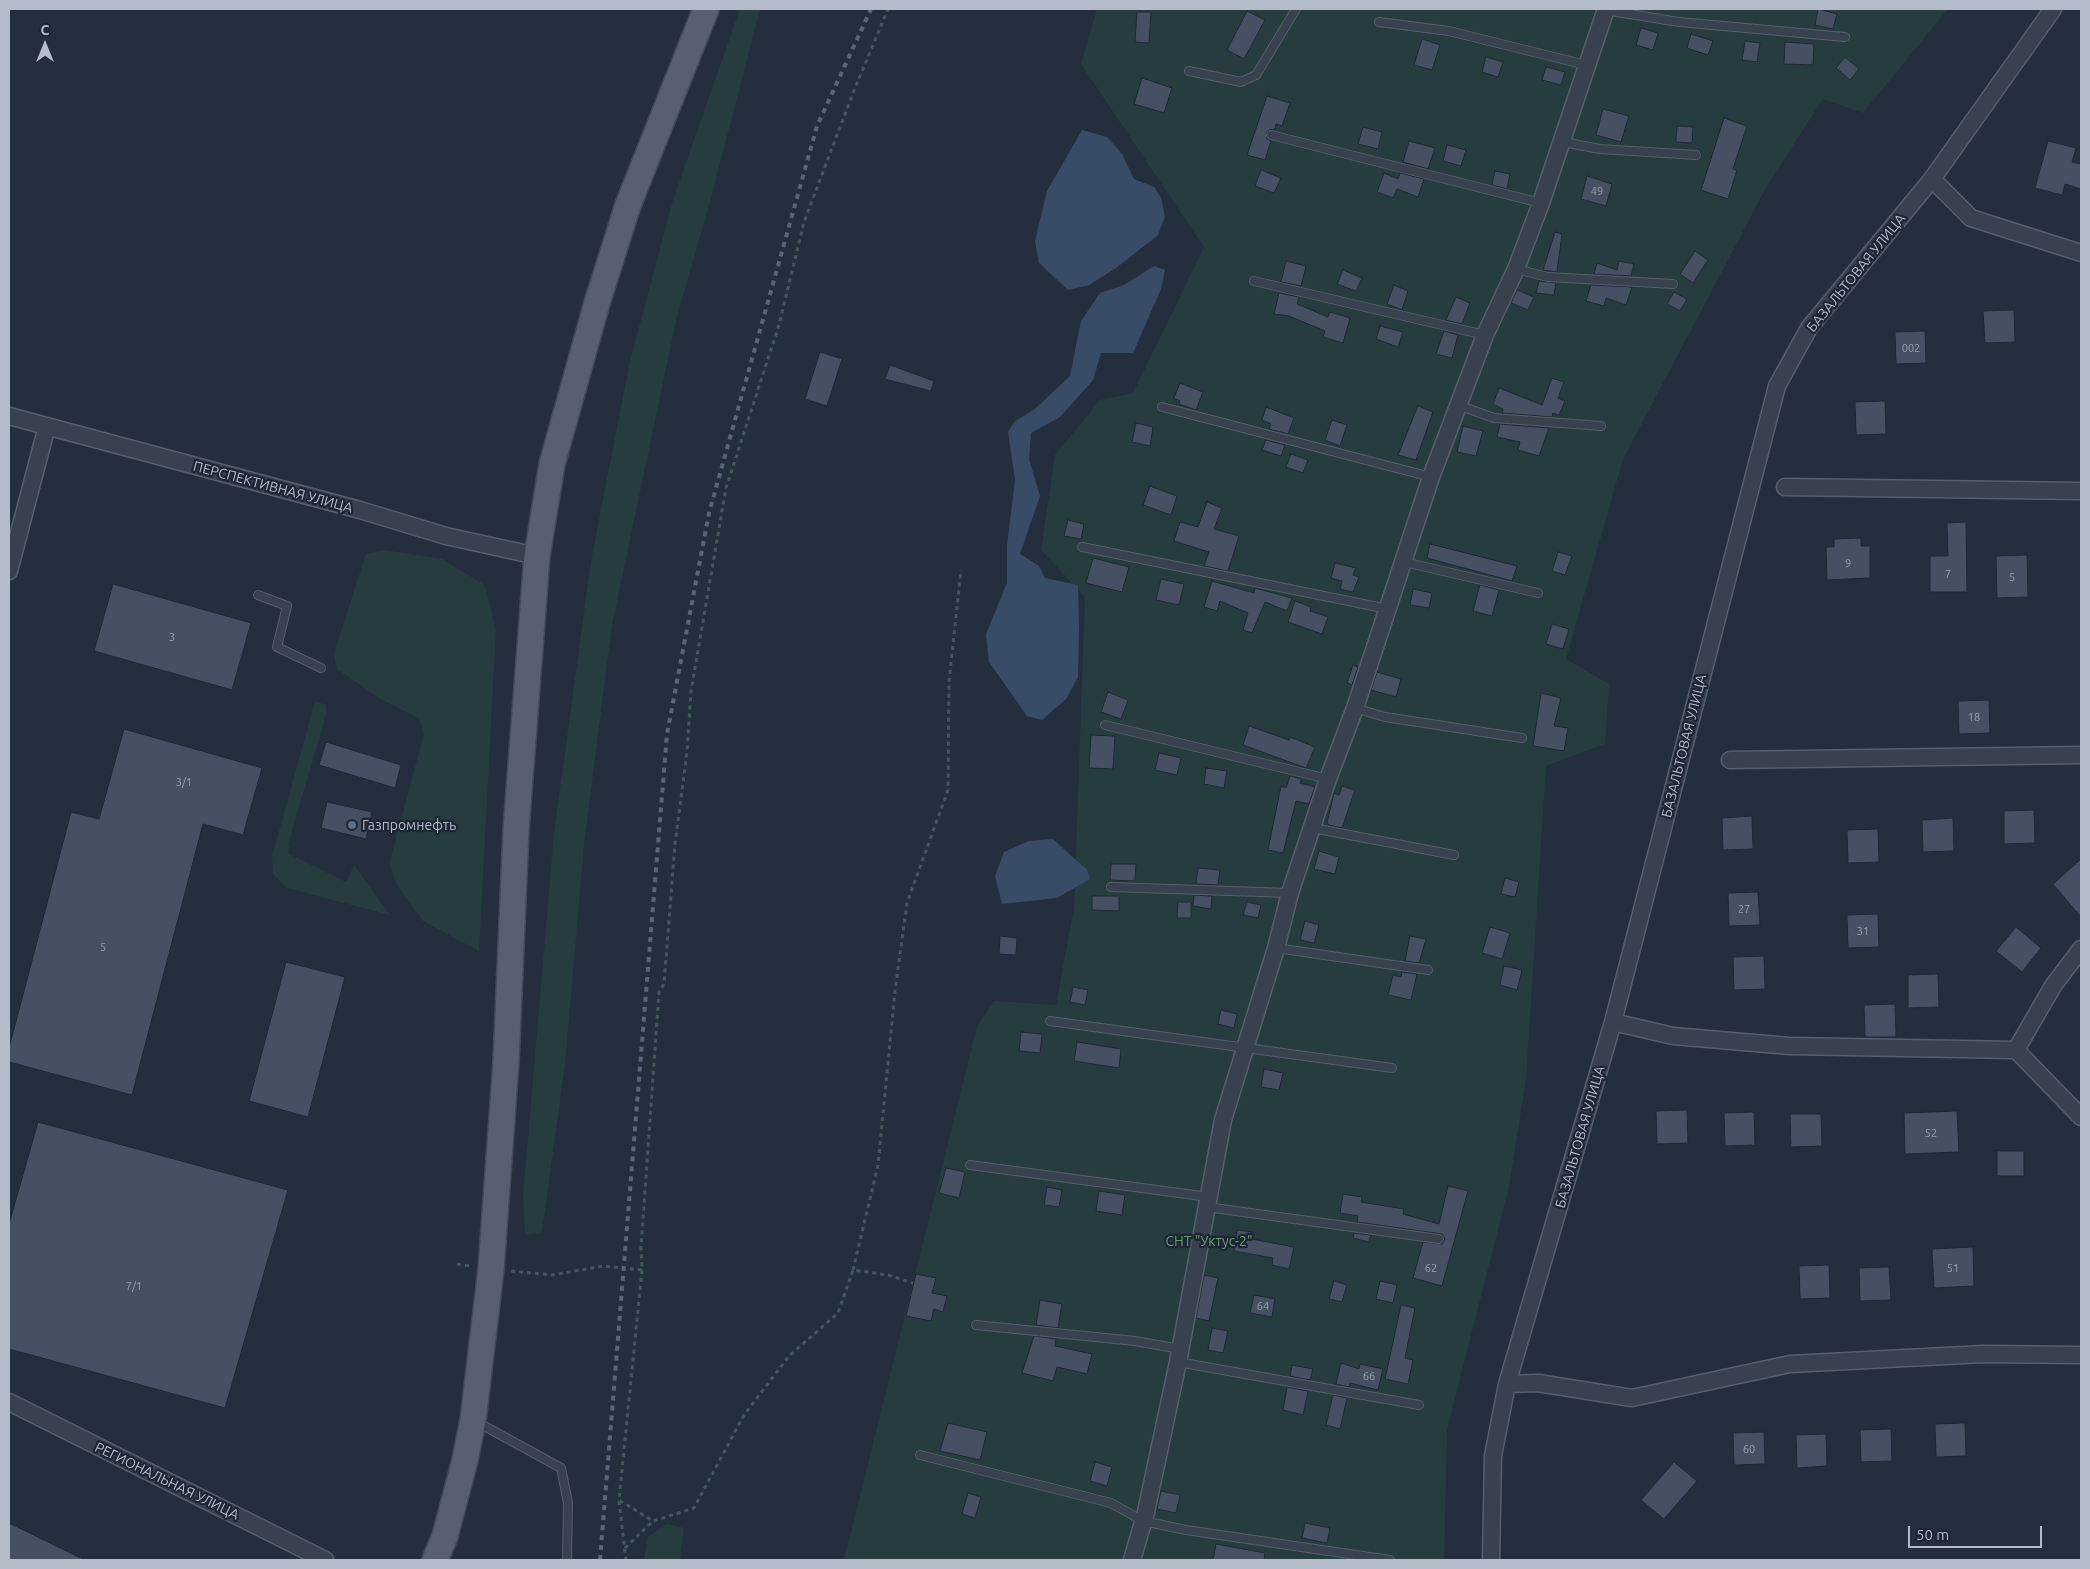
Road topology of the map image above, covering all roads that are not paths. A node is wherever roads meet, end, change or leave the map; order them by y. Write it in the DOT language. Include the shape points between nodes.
graph roads {
  1 [pos="706,9"];
  2 [pos="1296,9"];
  3 [pos="1606,9"];
  4 [pos="2053,9"];
  5 [pos="1378,22"];
  6 [pos="1845,37"];
  7 [pos="1586,65"];
  8 [pos="1189,71"];
  9 [pos="1271,134"];
  10 [pos="1563,142"];
  11 [pos="1696,155"];
  12 [pos="1932,179"];
  13 [pos="1541,203"];
  14 [pos="2081,253"];
  15 [pos="1516,269"];
  16 [pos="1254,281"];
  17 [pos="1673,284"];
  18 [pos="1485,335"];
  19 [pos="1458,405"];
  20 [pos="1162,407"];
  21 [pos="9,416"];
  22 [pos="48,426"];
  23 [pos="1601,426"];
  24 [pos="1432,477"];
  25 [pos="1785,487"];
  26 [pos="2081,491"];
  27 [pos="1082,547"];
  28 [pos="537,556"];
  29 [pos="1404,562"];
  30 [pos="9,572"];
  31 [pos="1538,593"];
  32 [pos="258,595"];
  33 [pos="1388,609"];
  34 [pos="321,668"];
  35 [pos="1355,708"];
  36 [pos="1105,724"];
  37 [pos="1522,738"];
  38 [pos="2081,755"];
  39 [pos="1730,760"];
  40 [pos="1328,780"];
  41 [pos="1313,828"];
  42 [pos="1454,855"];
  43 [pos="1112,887"];
  44 [pos="1290,893"];
  45 [pos="1276,948"];
  46 [pos="2081,949"];
  47 [pos="1428,970"];
  48 [pos="1050,1021"];
  49 [pos="1613,1022"];
  50 [pos="1244,1047"];
  51 [pos="2016,1050"];
  52 [pos="1392,1068"];
  53 [pos="2081,1117"];
  54 [pos="970,1165"];
  55 [pos="1208,1202"];
  56 [pos="1439,1239"];
  57 [pos="976,1325"];
  58 [pos="1179,1355"];
  59 [pos="2081,1356"];
  60 [pos="1507,1384"];
  61 [pos="9,1402"];
  62 [pos="1419,1406"];
  63 [pos="473,1420"];
  64 [pos="920,1455"];
  65 [pos="1143,1521"];
  66 [pos="324,1560"];
  67 [pos="435,1560"];
  68 [pos="567,1560"];
  69 [pos="1132,1560"];
  70 [pos="1390,1560"];
  71 [pos="1491,1560"];
  1 -- 28 [label="main road" via="628,205 596,303 552,464"];
  2 -- 8 [label="lane" via="1256,75 1241,82"];
  3 -- 6 [label="lane" via="1679,22"];
  3 -- 7 [label="street"];
  4 -- 12 [label="street, БАЗАЛЬТОВАЯ УЛИЦА"];
  5 -- 7 [label="lane" via="1449,31"];
  7 -- 10 [label="street"];
  9 -- 13 [label="lane"];
  10 -- 11 [label="lane" via="1600,149"];
  10 -- 13 [label="street"];
  12 -- 14 [label="street" via="1971,218"];
  12 -- 49 [label="street, БАЗАЛЬТОВАЯ УЛИЦА" via="1809,328 1777,386"];
  13 -- 15 [label="street"];
  15 -- 17 [label="lane" via="1548,277"];
  15 -- 18 [label="street"];
  16 -- 18 [label="lane"];
  18 -- 19 [label="street"];
  19 -- 23 [label="lane" via="1494,418"];
  19 -- 24 [label="street"];
  20 -- 24 [label="lane"];
  21 -- 22 [label="street, ПЕРСПЕКТИВНАЯ УЛИЦА"];
  22 -- 28 [label="street, ПЕРСПЕКТИВНАЯ УЛИЦА" via="376,514 446,536"];
  22 -- 30 [label="street"];
  24 -- 29 [label="street"];
  25 -- 26 [label="street"];
  27 -- 33 [label="lane"];
  28 -- 63 [label="main road" via="516,830 506,1062 491,1270"];
  29 -- 31 [label="lane"];
  29 -- 33 [label="street"];
  32 -- 34 [label="lane" via="287,606 277,647"];
  33 -- 35 [label="street"];
  35 -- 37 [label="lane" via="1385,717"];
  35 -- 40 [label="street"];
  36 -- 40 [label="lane"];
  38 -- 39 [label="street"];
  40 -- 41 [label="street"];
  41 -- 42 [label="lane"];
  41 -- 44 [label="street"];
  43 -- 44 [label="lane"];
  44 -- 45 [label="street"];
  45 -- 47 [label="lane"];
  45 -- 50 [label="street"];
  46 -- 51 [label="street" via="2053,986"];
  48 -- 50 [label="lane"];
  49 -- 51 [label="street" via="1673,1036 1790,1046"];
  49 -- 60 [label="street, БАЗАЛЬТОВАЯ УЛИЦА"];
  50 -- 52 [label="lane"];
  50 -- 55 [label="street" via="1223,1120"];
  51 -- 53 [label="street"];
  54 -- 55 [label="lane"];
  55 -- 56 [label="lane"];
  55 -- 58 [label="street"];
  57 -- 58 [label="lane" via="1135,1341"];
  58 -- 62 [label="lane"];
  58 -- 65 [label="street"];
  59 -- 60 [label="street" via="1984,1354 1790,1364 1632,1398 1538,1384"];
  60 -- 71 [label="street, БАЗАЛЬТОВАЯ УЛИЦА" via="1493,1456"];
  61 -- 66 [label="street, РЕГИОНАЛЬНАЯ УЛИЦА"];
  63 -- 67 [label="main road" via="445,1536"];
  63 -- 68 [label="lane" via="561,1468 568,1503"];
  64 -- 65 [label="lane" via="1112,1504"];
  65 -- 69 [label="street"];
  65 -- 70 [label="lane"];
}
